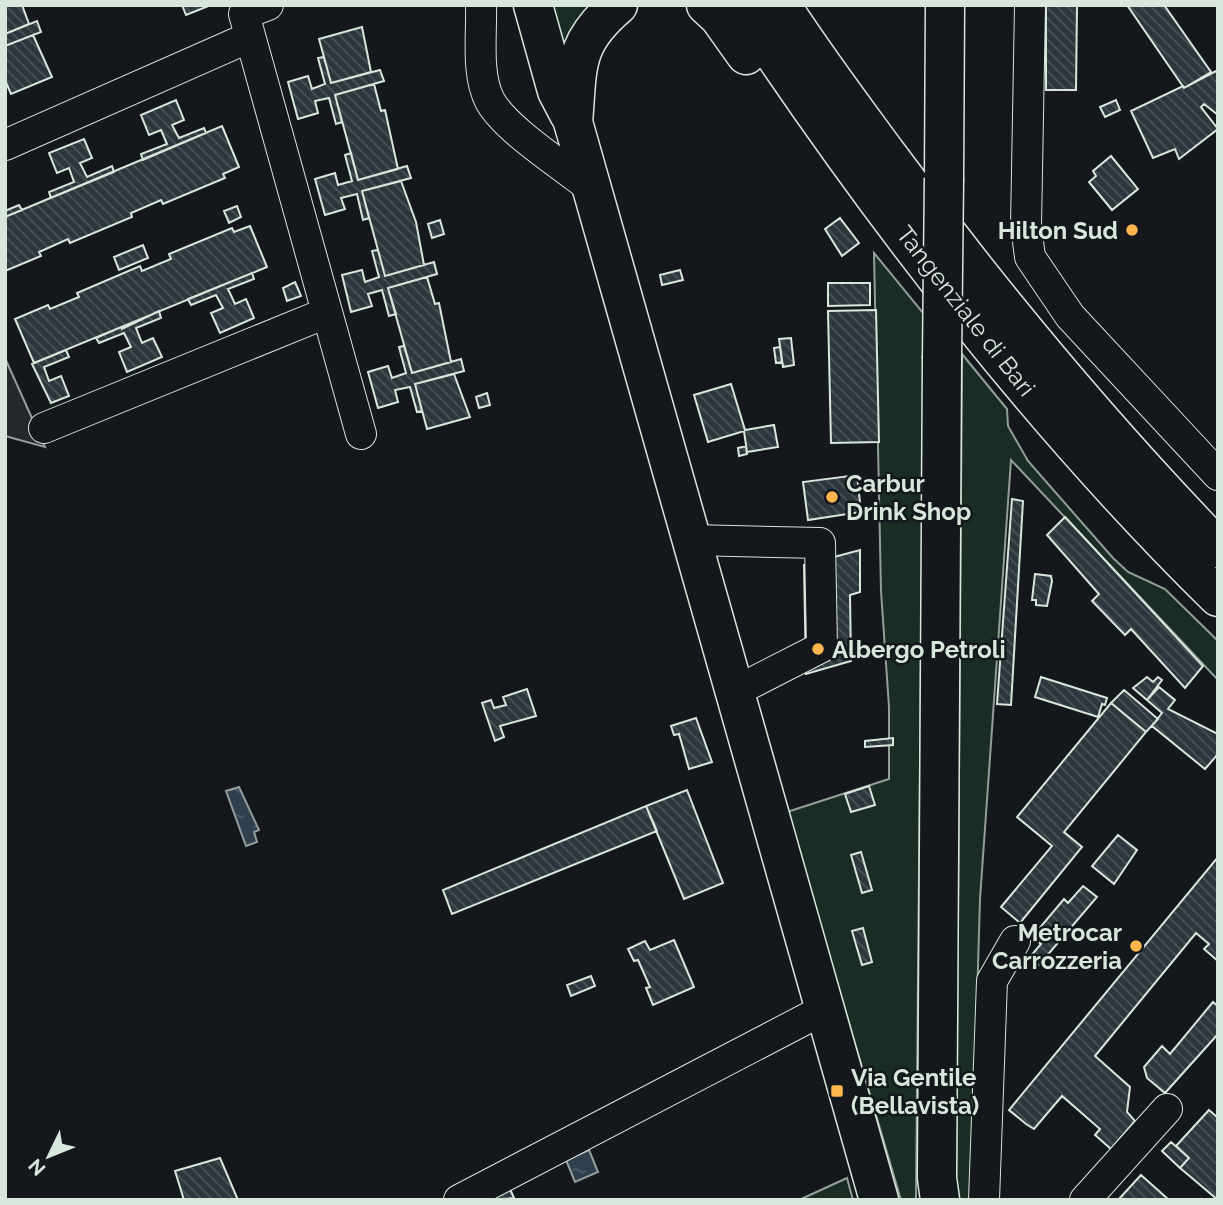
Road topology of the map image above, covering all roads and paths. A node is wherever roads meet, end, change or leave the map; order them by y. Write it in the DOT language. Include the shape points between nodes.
graph roads {
  1 [pos="268,5"];
  2 [pos="481,5"];
  3 [pos="533,5"];
  4 [pos="618,5"];
  5 [pos="706,5"];
  6 [pos="741,5"];
  7 [pos="781,5"];
  8 [pos="946,5"];
  9 [pos="1030,5"];
  10 [pos="250,37"];
  11 [pos="506,121"];
  12 [pos="573,122"];
  13 [pos="5,145"];
  14 [pos="592,189"];
  15 [pos="895,220"];
  16 [pos="326,313"];
  17 [pos="44,428"];
  18 [pos="361,434"];
  19 [pos="1218,475"];
  20 [pos="691,540"];
  21 [pos="1218,548"];
  22 [pos="1218,597"];
  23 [pos="734,692"];
  24 [pos="1015,942"];
  25 [pos="823,1010"];
  26 [pos="1167,1109"];
  27 [pos="936,1193"];
  28 [pos="459,1200"];
  29 [pos="879,1200"];
  30 [pos="984,1200"];
  31 [pos="1085,1200"];
  1 -- 10 [label="street" via="244,14"];
  2 -- 11 [label="street" via="482,71 490,101"];
  3 -- 12 [label="main road" via="557,92"];
  4 -- 12 [label="main road" via="595,25 579,54"];
  5 -- 15 [label="main road" via="797,125"];
  6 -- 15 [label="main road, Tangenziale di Bari"];
  7 -- 21 [label="main road, Tangenziale di Bari" via="922,202 1010,314"];
  8 -- 27 [label="main road, bridge"];
  9 -- 19 [label="street" via="1026,226 1030,257 1070,316"];
  10 -- 13 [label="street"];
  10 -- 16 [label="street"];
  11 -- 12 [label="street" via="541,127"];
  11 -- 14 [label="street"];
  12 -- 14 [label="main road"];
  14 -- 20 [label="main road"];
  15 -- 22 [label="main road, Tangenziale di Bari" via="1008,367 1098,471"];
  16 -- 17 [label="street"];
  16 -- 18 [label="street"];
  20 -- 23 [label="main road"];
  20 -- 23 [label="street" via="820,544 822,647"];
  23 -- 25 [label="main road"];
  24 -- 30 [label="street" via="992,981"];
  25 -- 28 [label="street"];
  25 -- 29 [label="main road"];
  26 -- 31 [label="street"];
}
